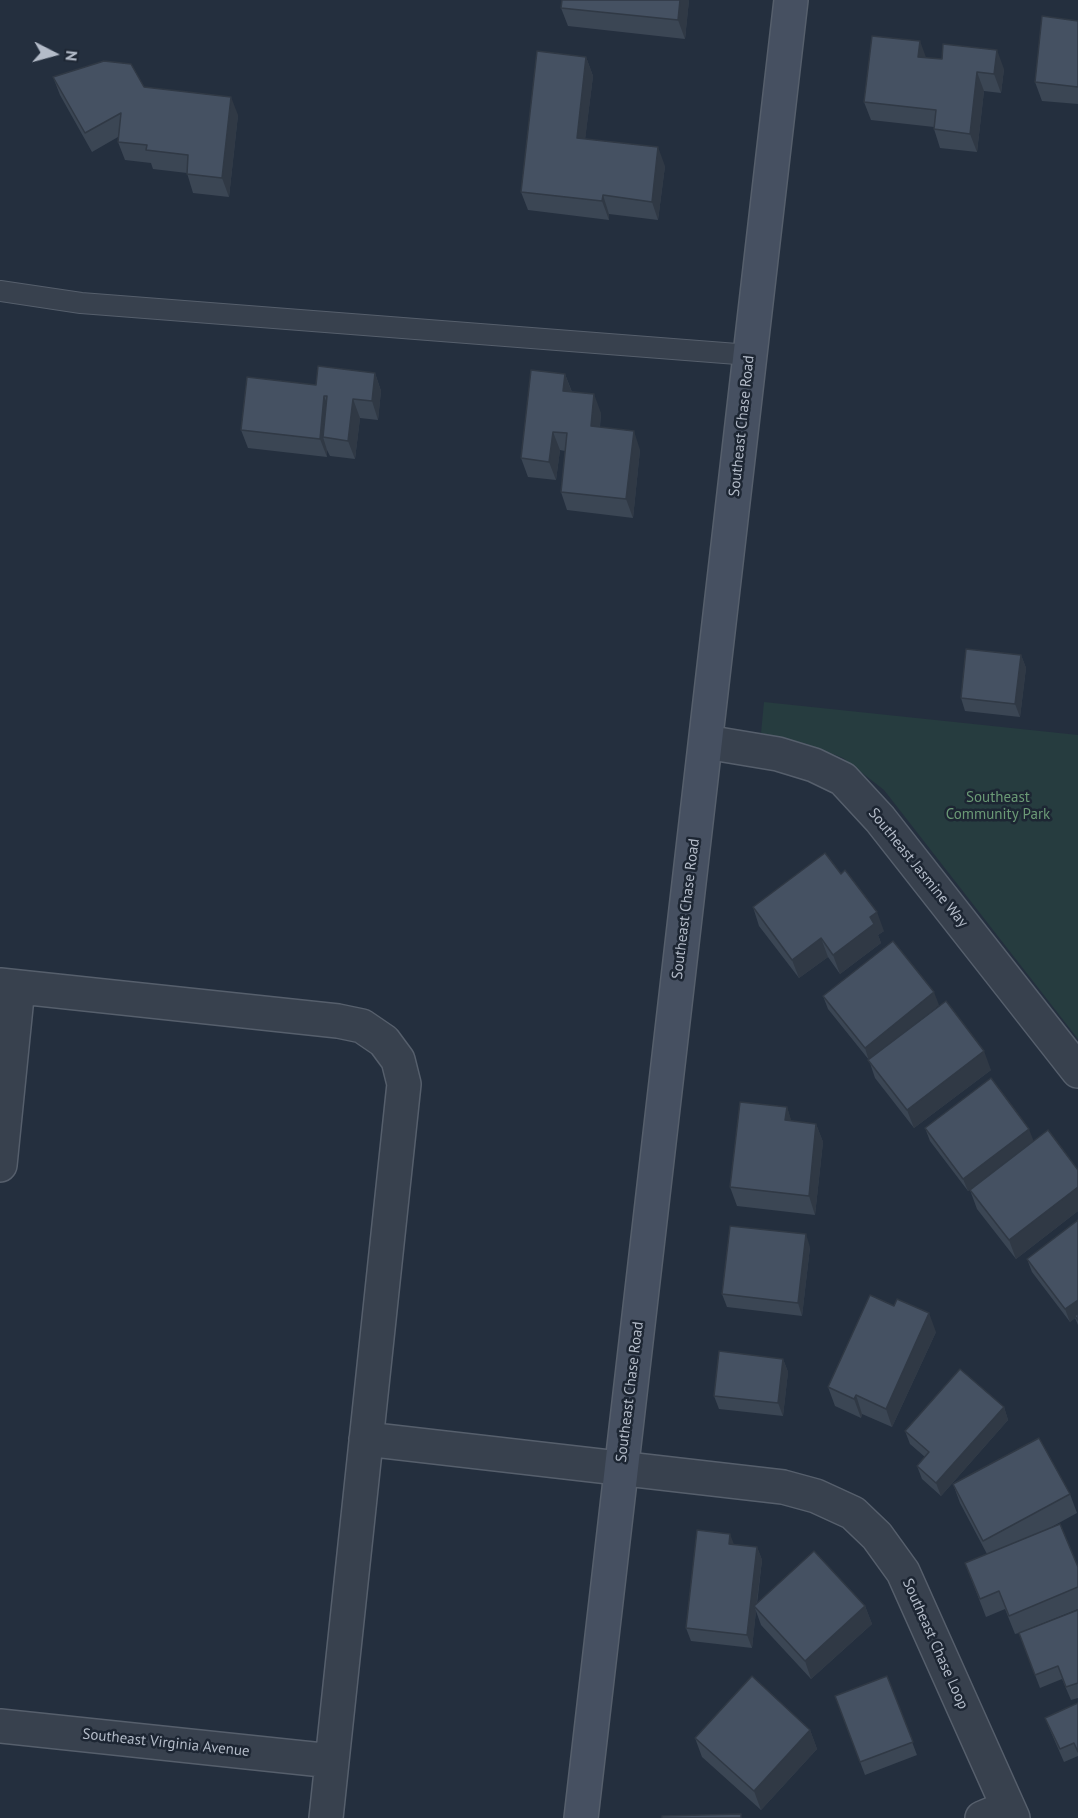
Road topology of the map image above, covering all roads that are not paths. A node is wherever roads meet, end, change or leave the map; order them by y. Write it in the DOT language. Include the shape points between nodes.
graph roads {
  1 [pos="791,0"];
  2 [pos="0,291"];
  3 [pos="750,355"];
  4 [pos="706,742"];
  5 [pos="9,986"];
  6 [pos="1078,1071"];
  7 [pos="0,1165"];
  8 [pos="366,1439"];
  9 [pos="621,1467"];
  10 [pos="0,1726"];
  11 [pos="332,1761"];
  12 [pos="1001,1814"];
  13 [pos="326,1818"];
  14 [pos="581,1818"];
  1 -- 3 [label="street, Southeast Chase Road"];
  2 -- 3 [label="lane" via="93,304"];
  3 -- 4 [label="street, Southeast Chase Road"];
  4 -- 6 [label="street, Southeast Jasmine Way" via="778,754 843,779 880,819"];
  4 -- 9 [label="street, Southeast Chase Road"];
  5 -- 7 [label="street"];
  5 -- 8 [label="street" via="338,1021 362,1026 384,1041 398,1060 404,1084"];
  8 -- 9 [label="street, Southeast Chase Loop"];
  8 -- 11 [label="street"];
  9 -- 12 [label="street, Southeast Chase Loop" via="783,1487 816,1496 853,1513 877,1536 903,1572"];
  9 -- 14 [label="street, Southeast Chase Road"];
  10 -- 11 [label="street, Southeast Virginia Avenue"];
  11 -- 13 [label="street"];
}
